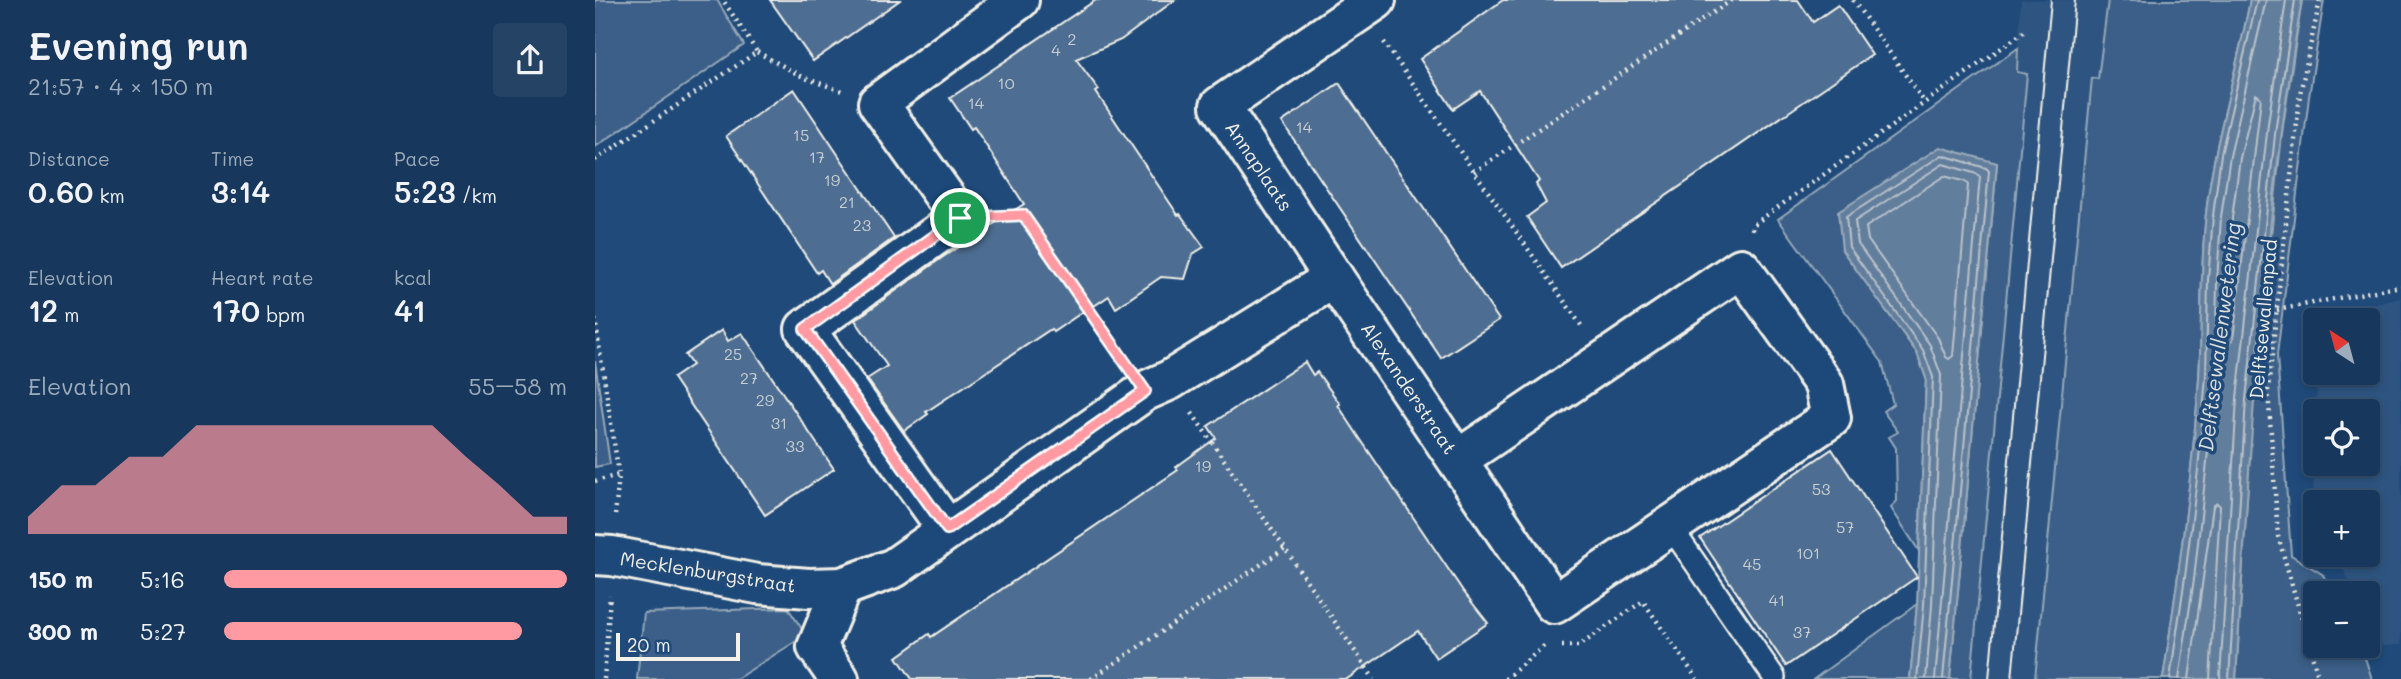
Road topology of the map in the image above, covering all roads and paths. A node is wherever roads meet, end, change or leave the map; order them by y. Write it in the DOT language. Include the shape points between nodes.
graph roads {
  1 [pos="723,0"];
  2 [pos="1019,0"];
  3 [pos="1732,0"];
  4 [pos="1853,0"];
  5 [pos="2320,0"];
  6 [pos="1369,5"];
  7 [pos="2028,30"];
  8 [pos="757,52"];
  9 [pos="878,103"];
  10 [pos="1925,103"];
  11 [pos="595,160"];
  12 [pos="1474,172"];
  13 [pos="960,218"];
  14 [pos="1741,268"];
  15 [pos="1334,278"];
  16 [pos="2401,286"];
  17 [pos="2277,310"];
  18 [pos="595,320"];
  19 [pos="1605,359"];
  20 [pos="1158,385"];
  21 [pos="1457,460"];
  22 [pos="619,475"];
  23 [pos="595,481"];
  24 [pos="1670,526"];
  25 [pos="947,529"];
  26 [pos="1284,549"];
  27 [pos="604,555"];
  28 [pos="842,587"];
  29 [pos="1554,604"];
  30 [pos="1544,646"];
  31 [pos="1774,677"];
  32 [pos="604,679"];
  33 [pos="839,679"];
  34 [pos="1091,679"];
  35 [pos="1374,679"];
  36 [pos="1505,679"];
  37 [pos="1697,679"];
  38 [pos="2319,679"];
  1 -- 8 [label="path"];
  2 -- 9 [label="street"];
  3 -- 12 [label="path"];
  4 -- 10 [label="path"];
  5 -- 17 [label="path, Delftsewallenpad" via="2300,94"];
  6 -- 12 [label="path"];
  6 -- 15 [label="street, Annaplaats" via="1220,106"];
  7 -- 10 [label="path"];
  8 -- 9 [label="path" via="805,78"];
  8 -- 11 [label="path"];
  9 -- 13 [label="street"];
  10 -- 14 [label="path" via="1753,225"];
  12 -- 19 [label="path"];
  13 -- 20 [label="path" via="1023,215"];
  13 -- 25 [label="street" via="805,329"];
  14 -- 19 [label="street, Alexanderstraat"];
  14 -- 24 [label="street" via="1824,384 1831,418"];
  15 -- 20 [label="street"];
  15 -- 21 [label="street, Alexanderstraat"];
  16 -- 17 [label="path"];
  17 -- 38 [label="path, Delftsewallenpad" via="2268,390 2278,536"];
  18 -- 22 [label="path"];
  19 -- 21 [label="street, Alexanderstraat"];
  20 -- 25 [label="street"];
  20 -- 26 [label="path"];
  21 -- 29 [label="street"];
  22 -- 23 [label="path"];
  22 -- 27 [label="path"];
  24 -- 29 [label="street"];
  24 -- 31 [label="lane"];
  25 -- 28 [label="street" via="894,568"];
  26 -- 34 [label="path"];
  26 -- 35 [label="path"];
  27 -- 28 [label="street, Mecklenburgstraat" via="757,584"];
  27 -- 32 [label="path"];
  28 -- 33 [label="street" via="817,647"];
  29 -- 30 [label="path"];
  30 -- 36 [label="path"];
  30 -- 37 [label="path" via="1579,646 1643,601"];
}
